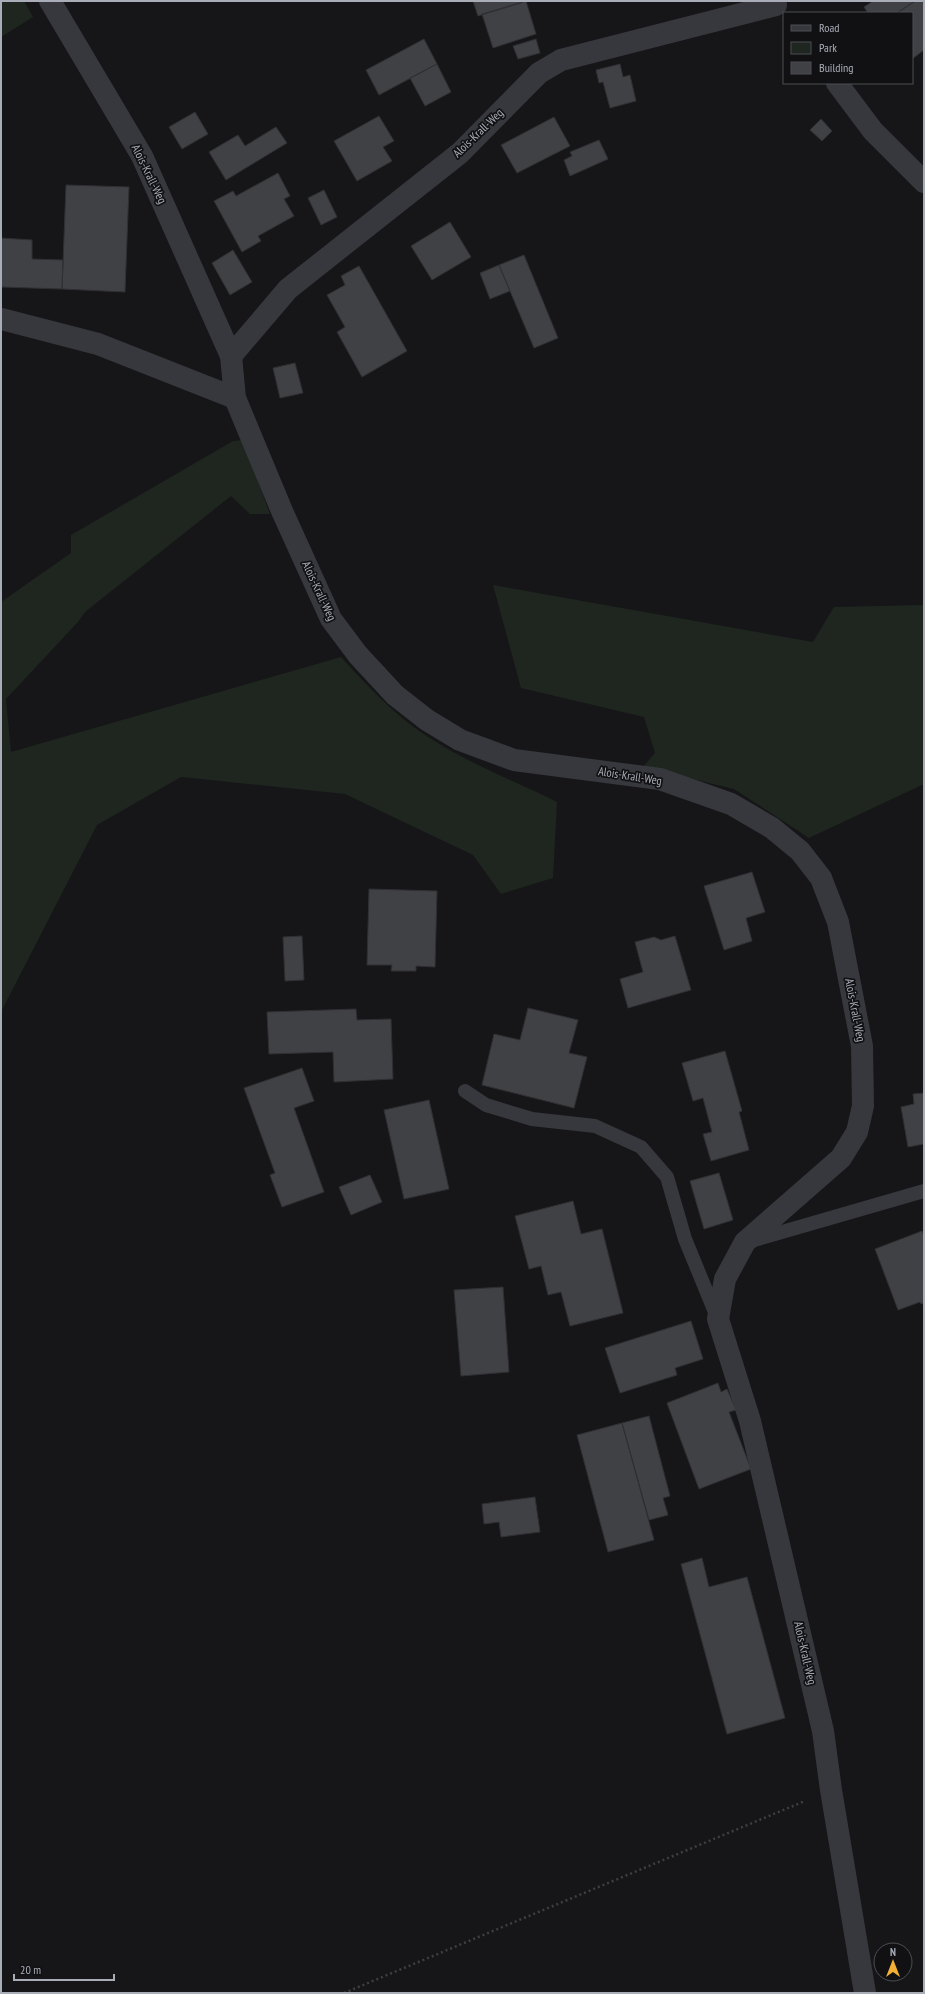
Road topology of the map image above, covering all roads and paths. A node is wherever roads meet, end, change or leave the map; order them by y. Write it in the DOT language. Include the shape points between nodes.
graph roads {
  1 [pos="50,1"];
  2 [pos="778,7"];
  3 [pos="838,84"];
  4 [pos="924,182"];
  5 [pos="1,320"];
  6 [pos="231,356"];
  7 [pos="235,398"];
  8 [pos="465,1091"];
  9 [pos="924,1191"];
  10 [pos="745,1242"];
  11 [pos="718,1319"];
  12 [pos="831,1790"];
  13 [pos="344,1993"];
  14 [pos="865,1993"];
  1 -- 6 [label="street, Alois-Krall-Weg" via="142,156"];
  2 -- 6 [label="street, Alois-Krall-Weg" via="560,60 539,73 460,153 288,289"];
  3 -- 4 [label="street" via="873,131"];
  5 -- 7 [label="street" via="98,344"];
  6 -- 7 [label="street, Alois-Krall-Weg"];
  7 -- 10 [label="street, Alois-Krall-Weg" via="331,619 358,655 395,695 427,720 460,740 514,760 660,779 730,804 772,828 800,850 821,878 838,922 862,1046 863,1106 857,1132 841,1158"];
  8 -- 11 [label="lane, Alois-Krall-Weg" via="486,1105 532,1119 595,1126 642,1147 667,1177 685,1239"];
  9 -- 10 [label="lane"];
  10 -- 11 [label="street, Alois-Krall-Weg" via="725,1279"];
  11 -- 12 [label="street, Alois-Krall-Weg" via="752,1429 823,1731"];
  12 -- 13 [label="path"];
  12 -- 14 [label="street, Alois-Krall-Weg"];
}
